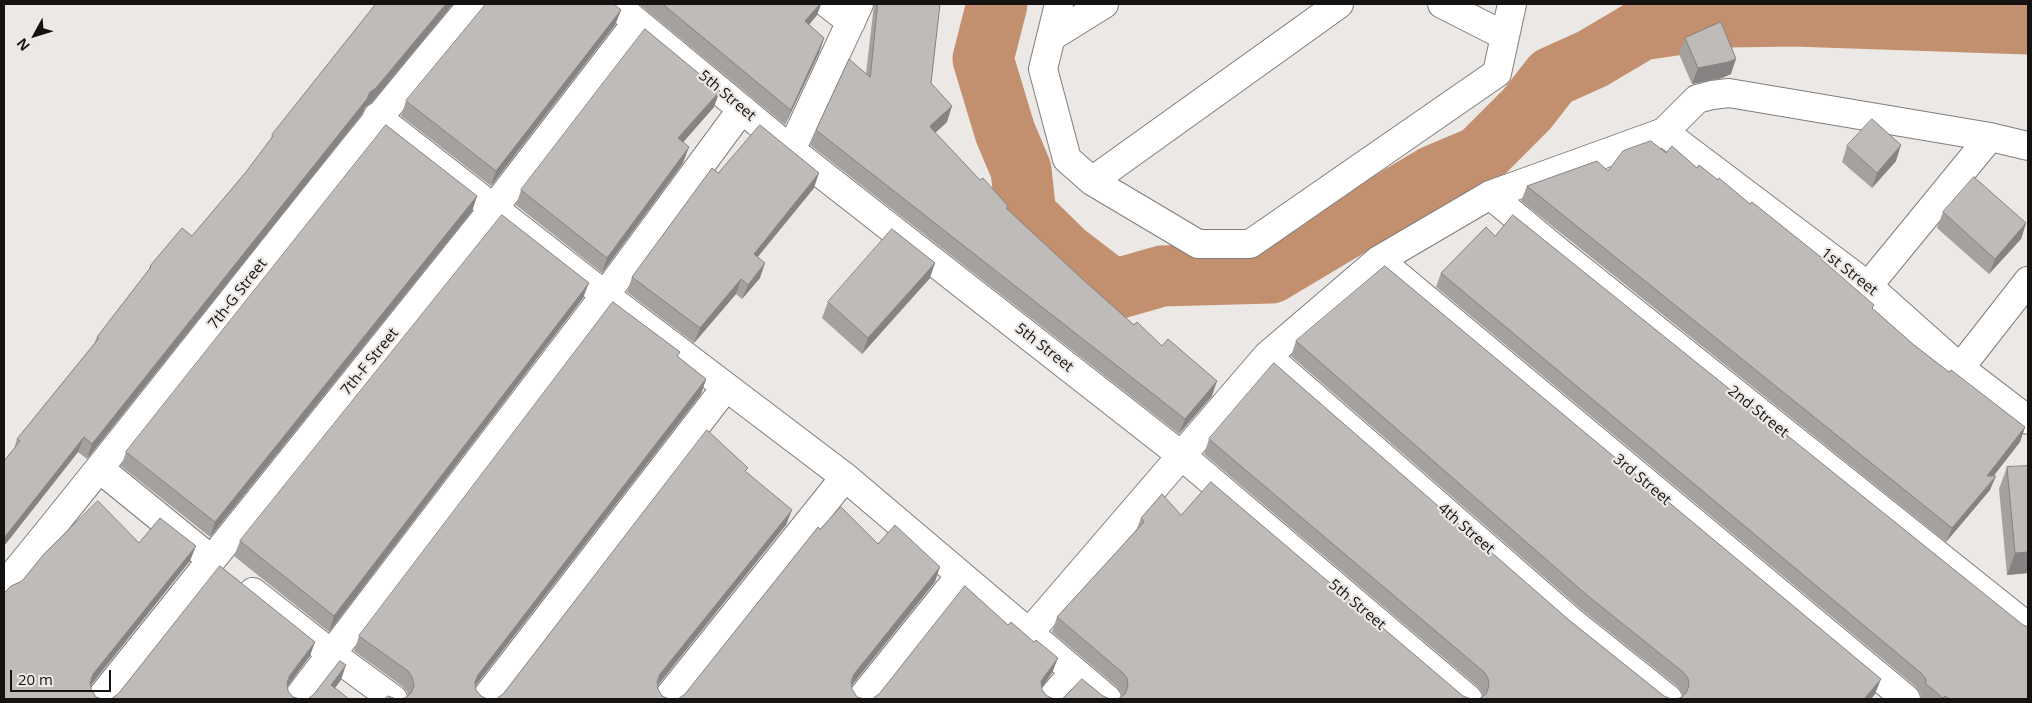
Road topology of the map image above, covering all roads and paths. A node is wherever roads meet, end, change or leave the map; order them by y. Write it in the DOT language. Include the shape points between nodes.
graph roads {
  1 [pos="472,4"];
  2 [pos="614,4"];
  3 [pos="828,4"];
  4 [pos="1059,4"];
  5 [pos="1104,4"];
  6 [pos="1339,4"];
  7 [pos="1442,4"];
  8 [pos="1512,4"];
  9 [pos="856,13"];
  10 [pos="637,22"];
  11 [pos="1505,36"];
  12 [pos="1051,37"];
  13 [pos="742,109"];
  14 [pos="377,117"];
  15 [pos="1664,132"];
  16 [pos="1990,137"];
  17 [pos="2028,146"];
  18 [pos="791,150"];
  19 [pos="1092,181"];
  20 [pos="1490,195"];
  21 [pos="493,209"];
  22 [pos="1379,260"];
  23 [pos="2028,281"];
  24 [pos="1868,286"];
  25 [pos="605,295"];
  26 [pos="1267,356"];
  27 [pos="1960,368"];
  28 [pos="726,387"];
  29 [pos="2028,420"];
  30 [pos="1182,456"];
  31 [pos="100,469"];
  32 [pos="845,477"];
  33 [pos="212,560"];
  34 [pos="960,576"];
  35 [pos="4,586"];
  36 [pos="2028,627"];
  37 [pos="1028,634"];
  38 [pos="332,655"];
  39 [pos="1074,672"];
  40 [pos="100,699"];
  41 [pos="297,699"];
  42 [pos="393,699"];
  43 [pos="485,699"];
  44 [pos="667,699"];
  45 [pos="861,699"];
  46 [pos="1051,699"];
  47 [pos="1107,699"];
  48 [pos="1468,699"];
  49 [pos="1668,699"];
  50 [pos="1906,699"];
  1 -- 14 [label="street, 7th-G Street"];
  2 -- 10 [label="street, 5th Street"];
  3 -- 9 [label="street"];
  4 -- 12 [label="street"];
  5 -- 12 [label="street"];
  6 -- 19 [label="street"];
  7 -- 11 [label="street"];
  8 -- 11 [label="street"];
  9 -- 18 [label="street"];
  10 -- 13 [label="street, 5th Street"];
  10 -- 21 [label="street, 7th-F Street"];
  11 -- 19 [label="street" via="1497,73 1250,244 1198,244"];
  12 -- 19 [label="street" via="1043,69 1067,159"];
  13 -- 18 [label="street, 5th Street"];
  13 -- 25 [label="street"];
  14 -- 21 [label="street"];
  14 -- 31 [label="street, 7th-G Street"];
  15 -- 16 [label="street" via="1697,99 1729,93"];
  15 -- 20 [label="street"];
  15 -- 24 [label="street, 1st Street"];
  16 -- 17 [label="street"];
  16 -- 24 [label="street"];
  18 -- 30 [label="street, 5th Street"];
  20 -- 22 [label="street"];
  20 -- 36 [label="street, 2nd Street"];
  21 -- 25 [label="street"];
  21 -- 33 [label="street, 7th-F Street"];
  22 -- 26 [label="street"];
  22 -- 50 [label="street, 3rd Street"];
  23 -- 27 [label="street"];
  24 -- 27 [label="street, 1st Street"];
  25 -- 28 [label="street"];
  25 -- 38 [label="street"];
  26 -- 30 [label="street"];
  26 -- 49 [label="street, 4th Street" via="1573,623"];
  27 -- 29 [label="street, 1st Street"];
  28 -- 32 [label="street"];
  28 -- 43 [label="street"];
  30 -- 37 [label="street"];
  30 -- 48 [label="street, 5th Street"];
  31 -- 33 [label="street"];
  31 -- 35 [label="street, 7th-G Street"];
  32 -- 34 [label="street"];
  32 -- 44 [label="street"];
  33 -- 38 [label="street"];
  33 -- 40 [label="street, 7th-F Street"];
  34 -- 37 [label="street"];
  34 -- 45 [label="street"];
  37 -- 39 [label="street"];
  38 -- 41 [label="street"];
  38 -- 42 [label="street"];
  39 -- 46 [label="street"];
  39 -- 47 [label="street"];
}
